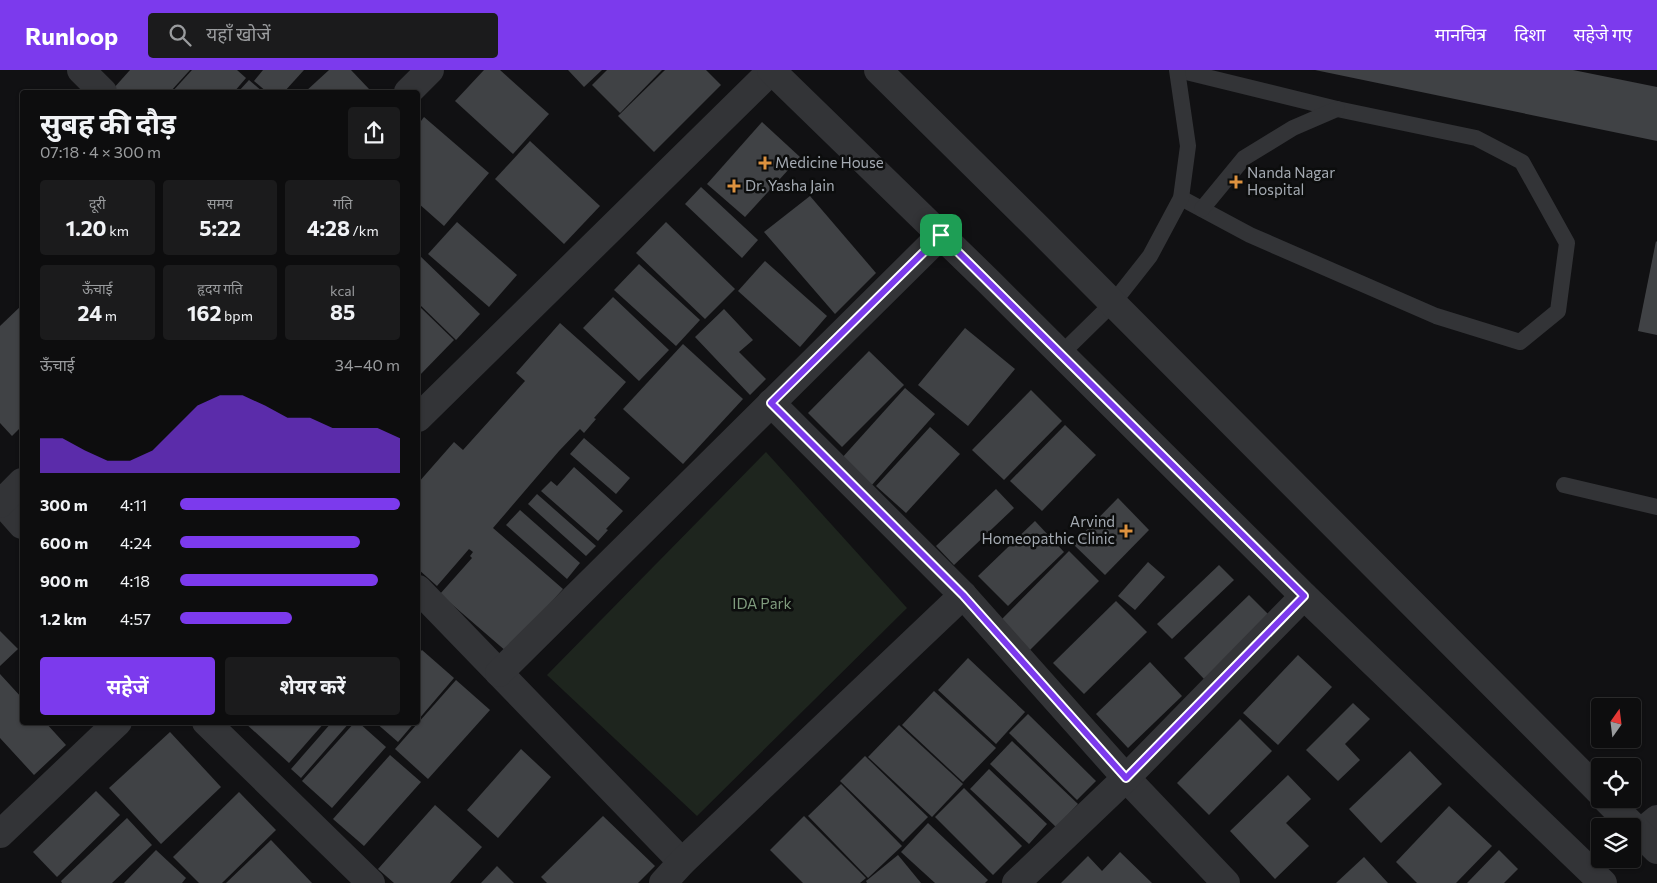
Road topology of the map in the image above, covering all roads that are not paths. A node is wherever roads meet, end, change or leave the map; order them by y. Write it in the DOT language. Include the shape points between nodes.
graph roads {
  1 [pos="81,70"];
  2 [pos="771,70"];
  3 [pos="878,70"];
  4 [pos="1177,70"];
  5 [pos="102,90"];
  6 [pos="1338,109"];
  7 [pos="1181,198"];
  8 [pos="1202,209"];
  9 [pos="941,235"];
  10 [pos="1113,303"];
  11 [pos="1062,354"];
  12 [pos="771,403"];
  13 [pos="420,416"];
  14 [pos="20,484"];
  15 [pos="1564,485"];
  16 [pos="1,502"];
  17 [pos="1657,507"];
  18 [pos="20,523"];
  19 [pos="420,591"];
  20 [pos="963,595"];
  21 [pos="1304,596"];
  22 [pos="499,673"];
  23 [pos="115,725"];
  24 [pos="209,725"];
  25 [pos="1126,778"];
  26 [pos="1591,783"];
  27 [pos="1618,808"];
  28 [pos="0,834"];
  29 [pos="1651,834"];
  30 [pos="682,862"];
  31 [pos="370,883"];
  32 [pos="663,883"];
  33 [pos="1016,883"];
  34 [pos="1226,883"];
  35 [pos="1603,883"];
  1 -- 5 [label="street"];
  2 -- 9 [label="street"];
  2 -- 13 [label="street"];
  3 -- 10 [label="street"];
  4 -- 6 [label="lane"];
  4 -- 7 [label="lane" via="1188,146"];
  6 -- 8 [label="lane" via="1293,128 1244,158"];
  6 -- 8 [label="lane" via="1476,138 1522,162 1567,243 1558,311 1520,342 1436,316 1250,235"];
  7 -- 8 [label="lane"];
  7 -- 10 [label="lane" via="1150,256"];
  9 -- 11 [label="street"];
  9 -- 12 [label="street"];
  10 -- 11 [label="lane"];
  10 -- 26 [label="street"];
  11 -- 21 [label="street"];
  12 -- 20 [label="street"];
  12 -- 22 [label="street"];
  14 -- 16 [label="street"];
  15 -- 17 [label="lane"];
  16 -- 18 [label="street"];
  19 -- 22 [label="street"];
  20 -- 25 [label="street"];
  20 -- 30 [label="street"];
  21 -- 25 [label="street"];
  21 -- 35 [label="street"];
  22 -- 30 [label="street"];
  23 -- 28 [label="street"];
  24 -- 31 [label="street"];
  25 -- 33 [label="street"];
  25 -- 34 [label="street"];
  27 -- 29 [label="street"];
  30 -- 32 [label="street"];
}
